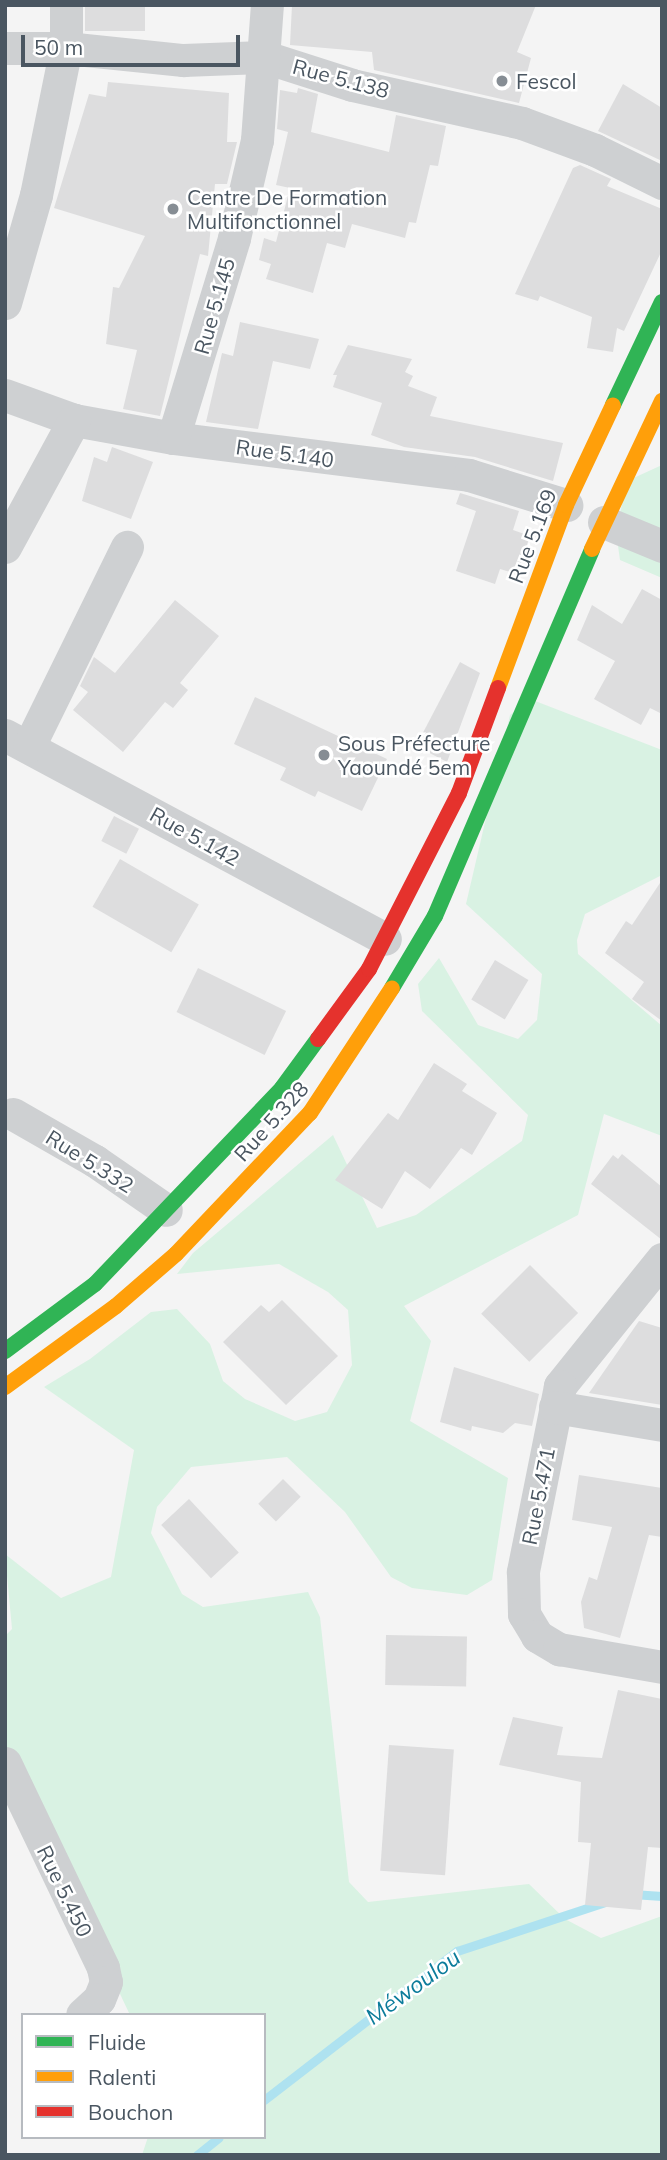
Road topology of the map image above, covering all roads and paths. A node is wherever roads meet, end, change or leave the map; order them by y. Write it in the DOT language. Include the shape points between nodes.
graph roads {
  1 [pos="66,5"];
  2 [pos="267,5"];
  3 [pos="5,48"];
  4 [pos="66,48"];
  5 [pos="265,57"];
  6 [pos="662,183"];
  7 [pos="662,302"];
  8 [pos="5,303"];
  9 [pos="5,395"];
  10 [pos="662,401"];
  11 [pos="74,420"];
  12 [pos="173,438"];
  13 [pos="566,505"];
  14 [pos="604,522"];
  15 [pos="5,546"];
  16 [pos="662,546"];
  17 [pos="127,547"];
  18 [pos="17,740"];
  19 [pos="459,793"];
  20 [pos="385,939"];
  21 [pos="13,1114"];
  22 [pos="166,1210"];
  23 [pos="662,1259"];
  24 [pos="5,1350"];
  25 [pos="5,1387"];
  26 [pos="555,1407"];
  27 [pos="662,1425"];
  28 [pos="662,1667"];
  29 [pos="5,1763"];
  30 [pos="84,2013"];
  1 -- 4 [label="street"];
  2 -- 5 [label="street, Rue 5.145"];
  3 -- 4 [label="street, Rue 5.138"];
  4 -- 5 [label="street, Rue 5.138" via="183,60"];
  4 -- 8 [label="street" via="36,195"];
  5 -- 6 [label="street, Rue 5.138" via="352,85 522,123 595,150"];
  5 -- 12 [label="street, Rue 5.145" via="257,139 234,238"];
  7 -- 13 [label="main road, Rue 5.169"];
  9 -- 11 [label="street, Rue 5.140"];
  10 -- 14 [label="main road"];
  11 -- 12 [label="street, Rue 5.140"];
  11 -- 15 [label="street"];
  12 -- 13 [label="street, Rue 5.140" via="469,475"];
  13 -- 19 [label="main road, Rue 5.169"];
  14 -- 16 [label="street"];
  14 -- 25 [label="main road, Rue 5.328" via="435,916 396,985 310,1113 176,1254 116,1306"];
  17 -- 18 [label="street"];
  18 -- 20 [label="street, Rue 5.142"];
  19 -- 20 [label="main road, Rue 5.328"];
  20 -- 22 [label="main road, Rue 5.328" via="282,1088"];
  21 -- 22 [label="street, Rue 5.332" via="95,1161"];
  22 -- 24 [label="main road, Rue 5.328" via="95,1284"];
  23 -- 26 [label="street, Rue 5.471" via="579,1358 560,1386"];
  26 -- 27 [label="street"];
  26 -- 28 [label="street, Rue 5.471" via="523,1572 524,1614 537,1636 559,1649"];
  29 -- 30 [label="street, Rue 5.450" via="103,1968 106,1982 99,1999"];
}
